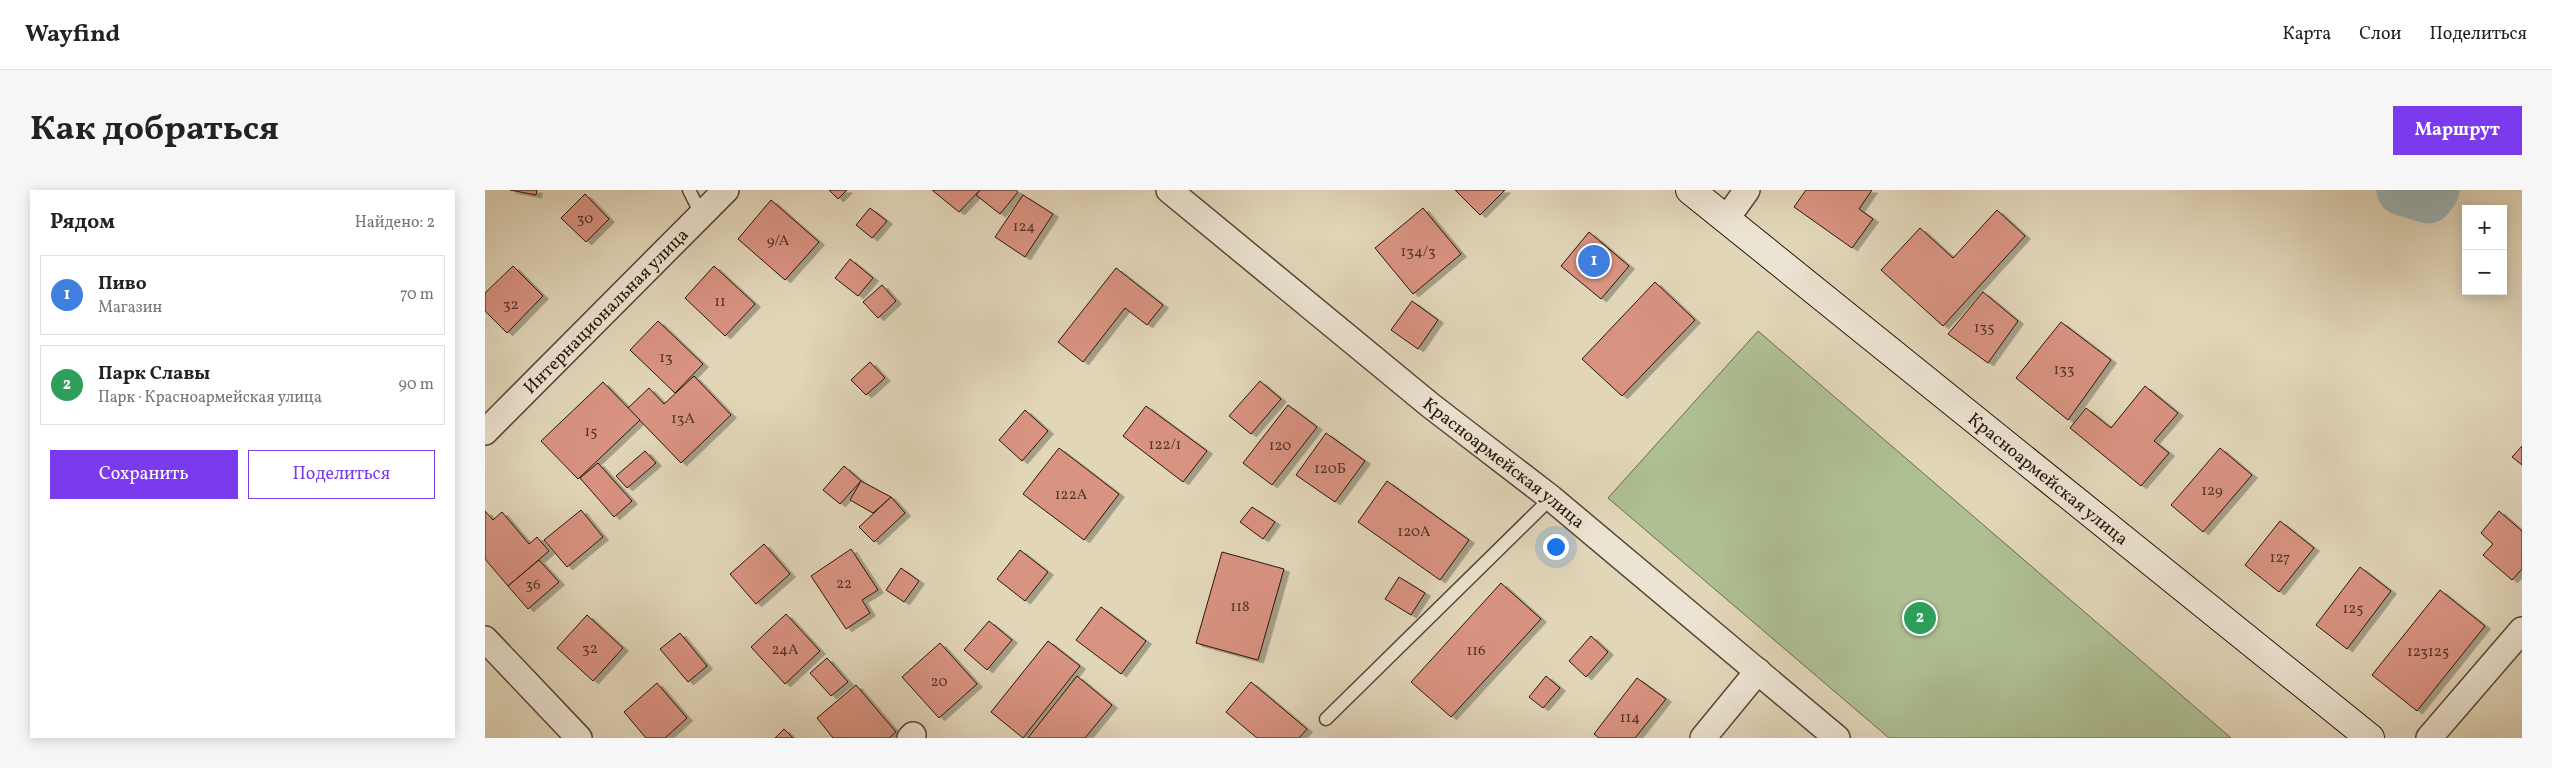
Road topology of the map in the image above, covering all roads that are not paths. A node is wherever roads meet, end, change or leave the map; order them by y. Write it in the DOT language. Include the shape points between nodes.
graph roads {
  1 [pos="689,190"];
  2 [pos="726,190"];
  3 [pos="1169,190"];
  4 [pos="1690,190"];
  5 [pos="1747,190"];
  6 [pos="701,214"];
  7 [pos="1727,218"];
  8 [pos="485,432"];
  9 [pos="1551,498"];
  10 [pos="2522,630"];
  11 [pos="485,639"];
  12 [pos="1759,670"];
  13 [pos="1326,719"];
  14 [pos="579,738"];
  15 [pos="1703,738"];
  16 [pos="1837,738"];
  17 [pos="2370,738"];
  18 [pos="2429,738"];
  1 -- 6 [label="lane"];
  2 -- 6 [label="street, Интернациональная улица"];
  3 -- 9 [label="street, Красноармейская улица" via="1422,399"];
  4 -- 7 [label="main road, Красноармейская улица"];
  5 -- 7 [label="street"];
  6 -- 8 [label="street, Интернациональная улица"];
  7 -- 17 [label="main road, Красноармейская улица"];
  9 -- 12 [label="street, Красноармейская улица"];
  9 -- 13 [label="lane"];
  10 -- 18 [label="street"];
  11 -- 14 [label="street"];
  12 -- 15 [label="street"];
  12 -- 16 [label="street, Красноармейская улица"];
}
